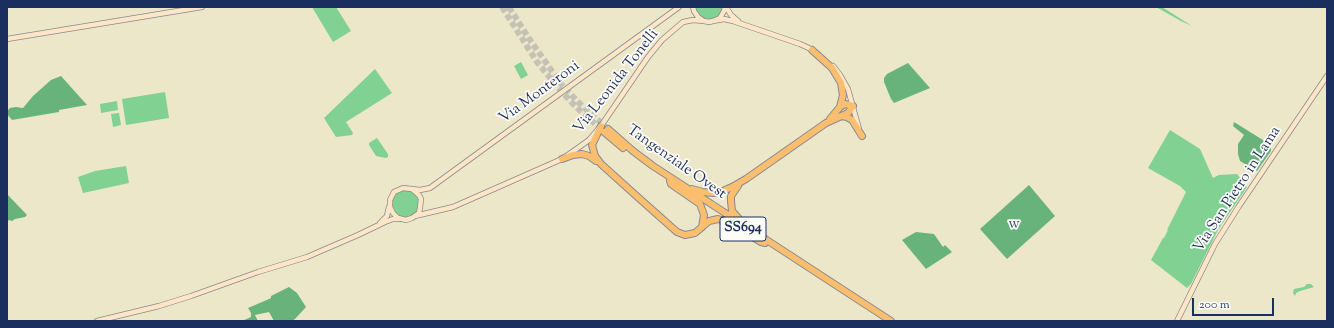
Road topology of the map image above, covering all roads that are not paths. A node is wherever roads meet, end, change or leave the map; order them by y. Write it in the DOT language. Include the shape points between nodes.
graph roads {
  1 [pos="202,7"];
  2 [pos="679,7"];
  3 [pos="693,7"];
  4 [pos="726,7"];
  5 [pos="704,21"];
  6 [pos="713,21"];
  7 [pos="744,24"];
  8 [pos="7,39"];
  9 [pos="812,50"];
  10 [pos="1327,76"];
  11 [pos="853,106"];
  12 [pos="840,107"];
  13 [pos="838,117"];
  14 [pos="826,123"];
  15 [pos="605,129"];
  16 [pos="862,136"];
  17 [pos="562,159"];
  18 [pos="601,164"];
  19 [pos="653,166"];
  20 [pos="746,179"];
  21 [pos="670,181"];
  22 [pos="412,189"];
  23 [pos="389,204"];
  24 [pos="415,216"];
  25 [pos="401,219"];
  26 [pos="379,224"];
  27 [pos="702,227"];
  28 [pos="767,243"];
  29 [pos="97,321"];
  30 [pos="886,321"];
  31 [pos="892,321"];
  32 [pos="1177,321"];
  1 -- 8 [label="main road"];
  2 -- 22 [label="main road, Via Monteroni" via="430,188"];
  3 -- 5 [label="main road" via="695,14"];
  4 -- 6 [label="main road" via="722,15"];
  4 -- 7 [label="main road" via="734,18"];
  5 -- 6 [label="main road"];
  5 -- 15 [label="main road, Via Leonida Tonelli" via="684,22 659,43"];
  6 -- 7 [label="main road" via="729,20"];
  7 -- 9 [label="main road"];
  9 -- 11 [label="main road" via="837,71 848,89"];
  9 -- 12 [label="highway" via="839,78 842,95"];
  10 -- 32 [label="main road, Via San Pietro in Lama" via="1226,226"];
  11 -- 12 [label="highway" via="845,104"];
  11 -- 13 [label="highway" via="851,111"];
  11 -- 16 [label="main road"];
  12 -- 14 [label="highway"];
  13 -- 14 [label="highway"];
  13 -- 16 [label="highway" via="844,116 852,120"];
  14 -- 20 [label="highway"];
  15 -- 17 [label="main road, Via Leonida Tonelli"];
  15 -- 18 [label="highway" via="592,145 594,156"];
  15 -- 19 [label="highway, Tangenziale Ovest / SS694"];
  15 -- 21 [label="highway, Tangenziale Ovest / SS694" via="635,158"];
  17 -- 18 [label="highway" via="573,155 585,155"];
  17 -- 24 [label="main road, Via Leonida Tonelli" via="453,207"];
  18 -- 27 [label="highway" via="677,232 695,233"];
  19 -- 20 [label="highway" via="694,190 703,192 723,191"];
  19 -- 28 [label="highway, Tangenziale Ovest / SS694"];
  20 -- 28 [label="highway" via="731,196 732,211 740,220 767,239"];
  21 -- 27 [label="highway" via="700,204 704,212"];
  21 -- 28 [label="highway, Tangenziale Ovest / SS694"];
  22 -- 23 [label="main road, Via Monteroni" via="398,190"];
  22 -- 24 [label="main road" via="421,199 420,208"];
  23 -- 25 [label="main road" via="393,214"];
  23 -- 26 [label="main road" via="387,216"];
  24 -- 25 [label="main road" via="406,220"];
  25 -- 26 [label="main road"];
  26 -- 29 [label="main road" via="293,261 174,301"];
  27 -- 28 [label="highway" via="714,219 723,220"];
  28 -- 30 [label="highway, Tangenziale Ovest / SS694"];
  28 -- 31 [label="highway, Tangenziale Ovest / SS694"];
}
